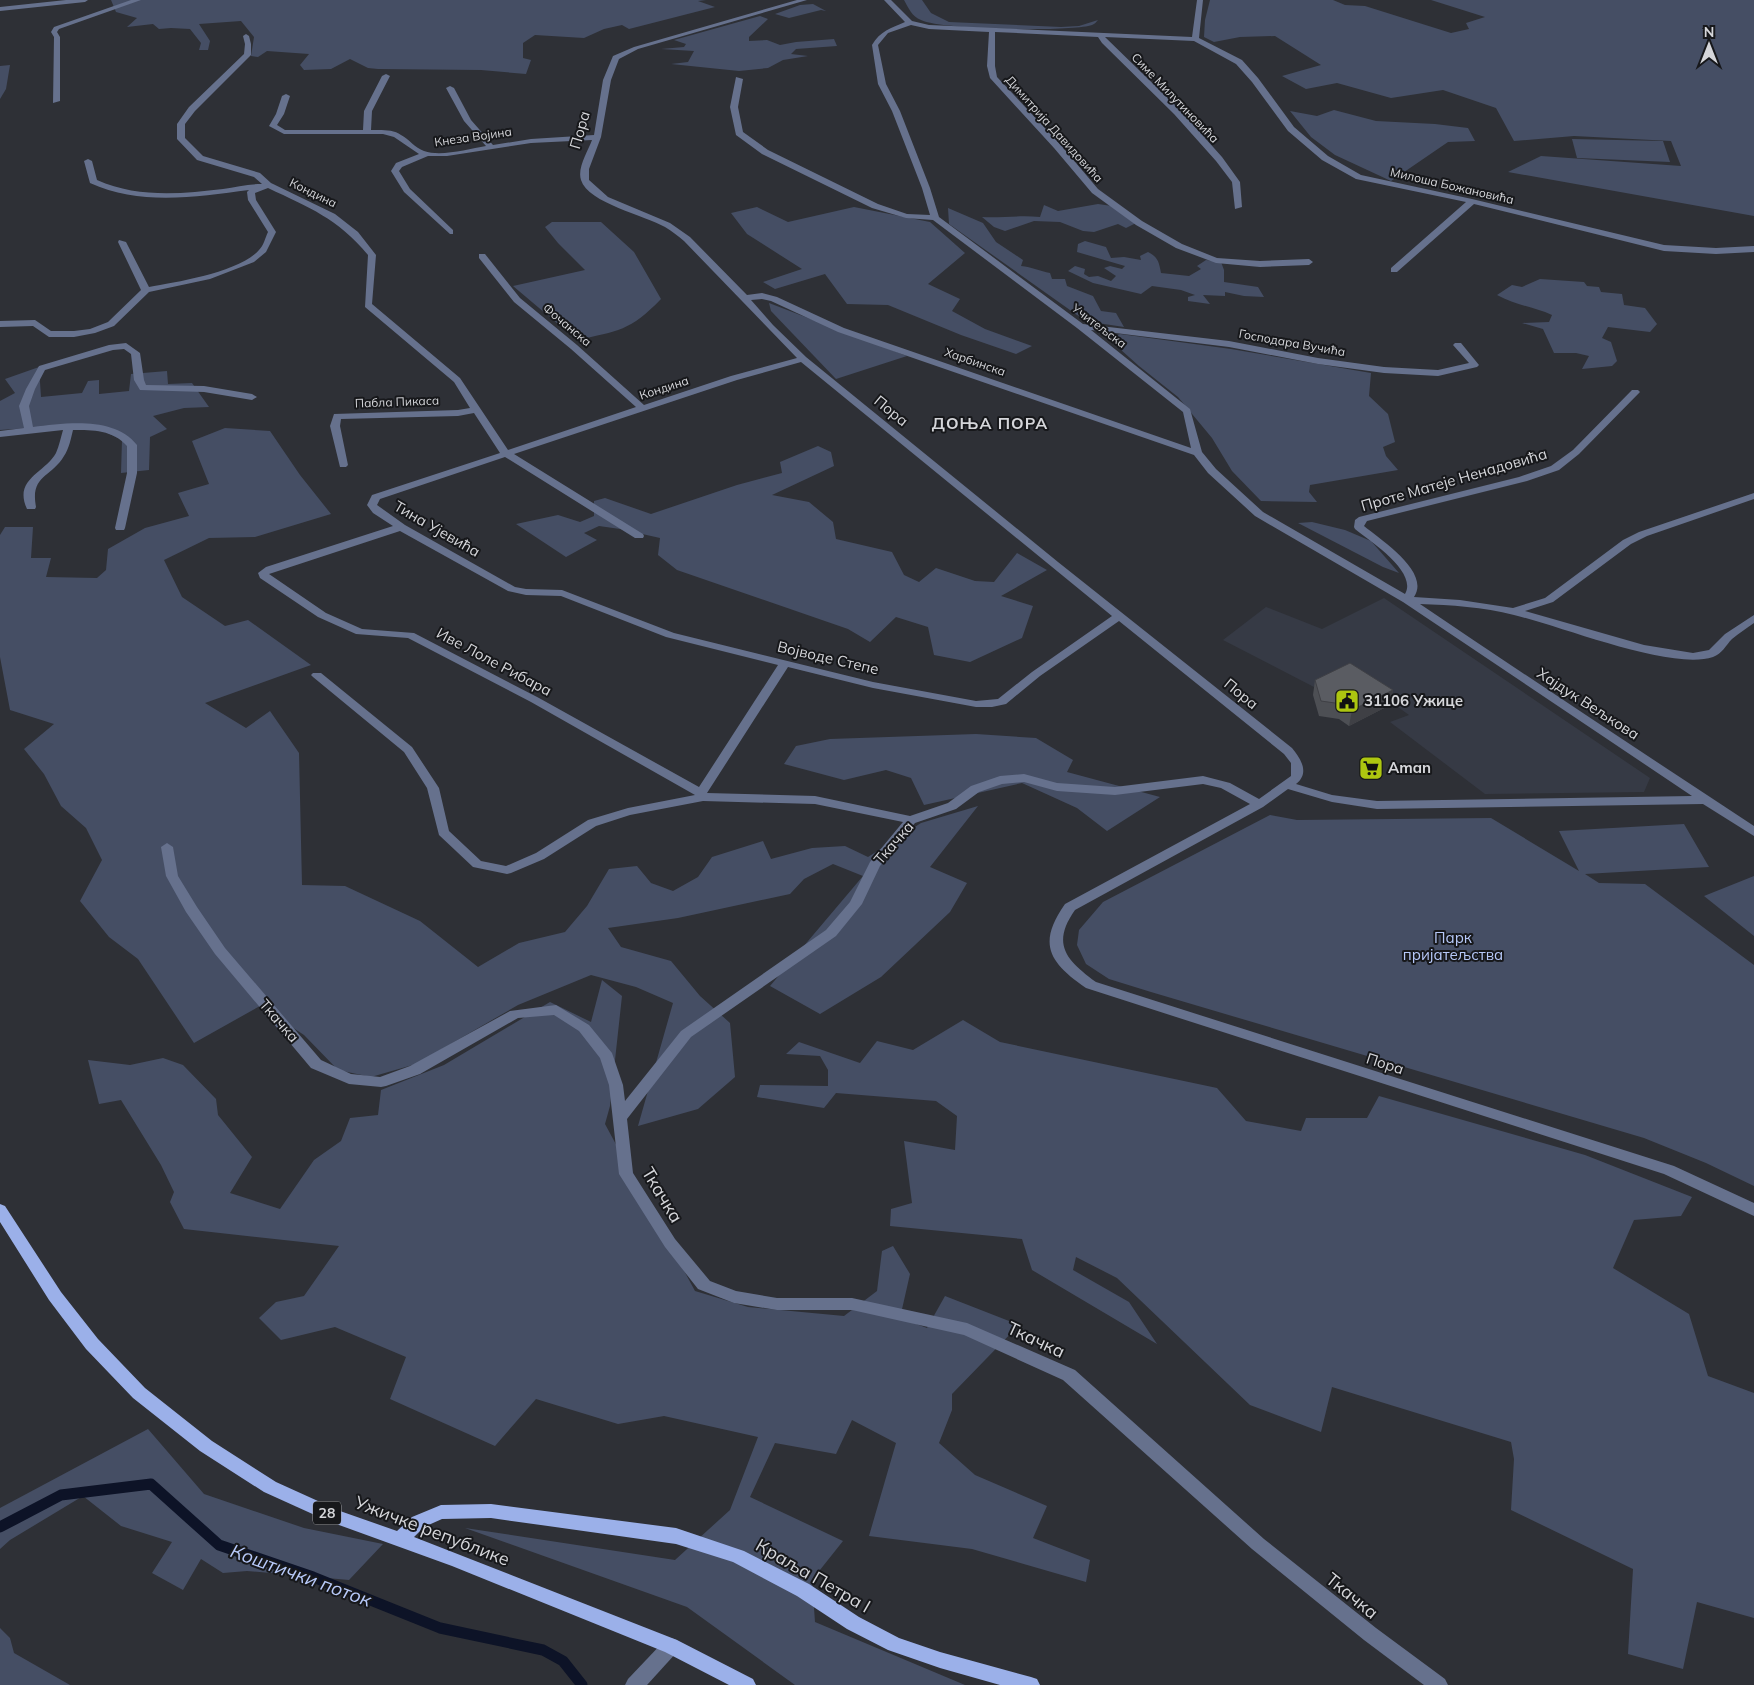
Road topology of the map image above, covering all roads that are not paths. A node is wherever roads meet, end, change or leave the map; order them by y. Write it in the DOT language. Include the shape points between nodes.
graph roads {
  1 [pos="85,0"];
  2 [pos="138,0"];
  3 [pos="804,0"];
  4 [pos="887,0"];
  5 [pos="1200,0"];
  6 [pos="0,9"];
  7 [pos="910,23"];
  8 [pos="992,30"];
  9 [pos="1100,34"];
  10 [pos="246,36"];
  11 [pos="1195,39"];
  12 [pos="386,76"];
  13 [pos="739,79"];
  14 [pos="450,88"];
  15 [pos="286,96"];
  16 [pos="56,101"];
  17 [pos="367,132"];
  18 [pos="597,137"];
  19 [pos="491,147"];
  20 [pos="427,154"];
  21 [pos="88,161"];
  22 [pos="268,185"];
  23 [pos="1472,201"];
  24 [pos="1238,207"];
  25 [pos="935,218"];
  26 [pos="450,232"];
  27 [pos="122,242"];
  28 [pos="1754,249"];
  29 [pos="482,256"];
  30 [pos="1309,262"];
  31 [pos="1394,270"];
  32 [pos="146,290"];
  33 [pos="745,298"];
  34 [pos="0,324"];
  35 [pos="1080,326"];
  36 [pos="1458,345"];
  37 [pos="803,358"];
  38 [pos="1635,392"];
  39 [pos="252,397"];
  40 [pos="642,408"];
  41 [pos="477,409"];
  42 [pos="69,428"];
  43 [pos="29,430"];
  44 [pos="0,434"];
  45 [pos="505,453"];
  46 [pos="1198,453"];
  47 [pos="343,465"];
  48 [pos="1754,496"];
  49 [pos="31,507"];
  50 [pos="401,527"];
  51 [pos="120,528"];
  52 [pos="639,536"];
  53 [pos="512,589"];
  54 [pos="1407,600"];
  55 [pos="1514,611"];
  56 [pos="1119,616"];
  57 [pos="1754,618"];
  58 [pos="784,664"];
  59 [pos="317,675"];
  60 [pos="1288,785"];
  61 [pos="702,795"];
  62 [pos="1708,800"];
  63 [pos="1259,804"];
  64 [pos="911,820"];
  65 [pos="1754,832"];
  66 [pos="167,846"];
  67 [pos="620,1118"];
  68 [pos="0,1210"];
  69 [pos="1754,1210"];
  70 [pos="400,1539"];
  71 [pos="671,1646"];
  72 [pos="634,1685"];
  73 [pos="747,1685"];
  74 [pos="1031,1685"];
  75 [pos="1439,1685"];
  1 -- 6 [label="street"];
  2 -- 16 [label="street" via="56,28"];
  3 -- 18 [label="street, Пора" via="621,54 610,69"];
  4 -- 7 [label="street"];
  5 -- 11 [label="street"];
  7 -- 8 [label="street"];
  7 -- 25 [label="street" via="879,38 875,45 876,61"];
  8 -- 9 [label="street"];
  8 -- 30 [label="street, Димитрија Давидовића" via="994,78 1094,191 1139,223 1180,246 1216,260 1260,264"];
  9 -- 11 [label="street"];
  9 -- 24 [label="street, Симе Милутиновића" via="1104,42 1177,112 1219,159 1236,182"];
  10 -- 22 [label="street, Кондина" via="247,55 192,109 181,124 181,139 200,158 257,175"];
  11 -- 23 [label="street, Милоша Божановића" via="1238,62 1291,129 1325,158 1368,179"];
  12 -- 17 [label="street" via="368,112"];
  13 -- 25 [label="street" via="734,107 739,132 765,152 875,206 906,216"];
  14 -- 19 [label="street" via="468,120"];
  15 -- 17 [label="street, Кнеза Војина" via="272,126 284,132"];
  17 -- 20 [label="street, Кнеза Војина" via="397,135 419,152"];
  18 -- 19 [label="street, Кнеза Војина" via="548,139"];
  18 -- 33 [label="street, Пора" via="585,169 586,180 593,190 605,199 667,225 696,248"];
  19 -- 20 [label="street, Кнеза Војина"];
  20 -- 26 [label="street" via="399,165 395,171 407,190"];
  21 -- 22 [label="street" via="93,181 102,187 141,194 173,196"];
  22 -- 32 [label="street" via="251,192 252,200 272,232 262,252 252,260 216,274"];
  22 -- 41 [label="street, Кондина" via="332,216 354,234 372,255 368,305 457,380"];
  23 -- 28 [label="street, Милоша Божановића" via="1664,248"];
  23 -- 31 [label="street"];
  25 -- 35 [label="street, Учитељска"];
  27 -- 32 [label="street"];
  29 -- 40 [label="street, Фочанска" via="517,300"];
  32 -- 34 [label="street" via="111,324 92,331 58,335 48,334 35,323"];
  33 -- 37 [label="street, Пора"];
  33 -- 46 [label="street, Харбинска" via="762,296 774,299 841,330"];
  35 -- 36 [label="street, Господара Вучића" via="1229,344 1384,370 1438,373 1474,365"];
  35 -- 46 [label="street, Учитељска" via="1187,411"];
  37 -- 40 [label="street, Кондина"];
  37 -- 56 [label="street, Пора"];
  38 -- 54 [label="street, Проте Матеје Ненадовића" via="1556,468 1359,522 1359,527 1410,575 1413,589"];
  39 -- 43 [label="street" via="204,389 143,388 135,353 126,346 112,347 42,368 34,378 24,409"];
  40 -- 45 [label="street, Кондина"];
  41 -- 45 [label="street, Кондина"];
  41 -- 47 [label="street, Пабла Пикаса" via="337,416 335,426"];
  42 -- 43 [label="street"];
  42 -- 49 [label="street" via="60,455 32,482"];
  42 -- 51 [label="street" via="103,428 126,436 133,447 128,497"];
  43 -- 44 [label="street"];
  45 -- 50 [label="street, Тина Ујевића" via="376,497 372,505 377,511"];
  45 -- 52 [label="street, Кондина"];
  46 -- 54 [label="street, Учитељска" via="1212,471 1259,514"];
  48 -- 55 [label="street" via="1643,534 1627,542 1549,600"];
  50 -- 53 [label="street, Тина Ујевића"];
  50 -- 61 [label="street, Иве Лоле Рибара" via="263,573 265,578 322,615 360,632 410,635 535,700"];
  53 -- 58 [label="street, Војводе Степе" via="562,592 670,635"];
  54 -- 55 [label="street" via="1456,602"];
  54 -- 62 [label="street, Хајдук Вељкова"];
  55 -- 57 [label="street" via="1657,651 1704,656 1716,651 1730,635"];
  56 -- 58 [label="street, Војводе Степе" via="1002,702 992,704 976,704 873,685"];
  56 -- 60 [label="street, Пора" via="1288,751 1295,760 1298,773"];
  58 -- 61 [label="street"];
  59 -- 61 [label="street" via="408,750 433,788 443,832 477,864 507,870 540,856 592,823"];
  60 -- 62 [label="street" via="1313,795 1377,805"];
  60 -- 63 [label="street, Пора"];
  61 -- 64 [label="street" via="815,800"];
  62 -- 65 [label="street, Хајдук Вељкова"];
  63 -- 64 [label="street, Ткачка" via="1214,781 1115,791 1057,786 1024,778 1000,780 983,786 952,806"];
  63 -- 69 [label="street, Пора" via="1070,906 1056,928 1059,957 1091,985 1669,1170"];
  64 -- 67 [label="street, Ткачка" via="874,865 856,904 831,933 686,1034"];
  66 -- 67 [label="street, Ткачка" via="172,876 220,951 316,1064 349,1080 380,1082 415,1070 515,1014 556,1010 584,1028 607,1056 616,1085"];
  67 -- 75 [label="street, Ткачка" via="626,1174 670,1243 704,1285 734,1297 777,1304 852,1304 967,1329 1069,1375 1258,1544"];
  68 -- 70 [label="main road, Ужичке републике / 28" via="54,1296 92,1344 139,1393 206,1446 270,1487 334,1516"];
  70 -- 71 [label="main road, Ужичке републике / 28"];
  70 -- 74 [label="main road, Краља Петра I" via="418,1522 441,1512 491,1511 676,1536 738,1556 894,1644"];
  71 -- 72 [label="street"];
  71 -- 73 [label="main road, Ужичке републике / 28"];
}
